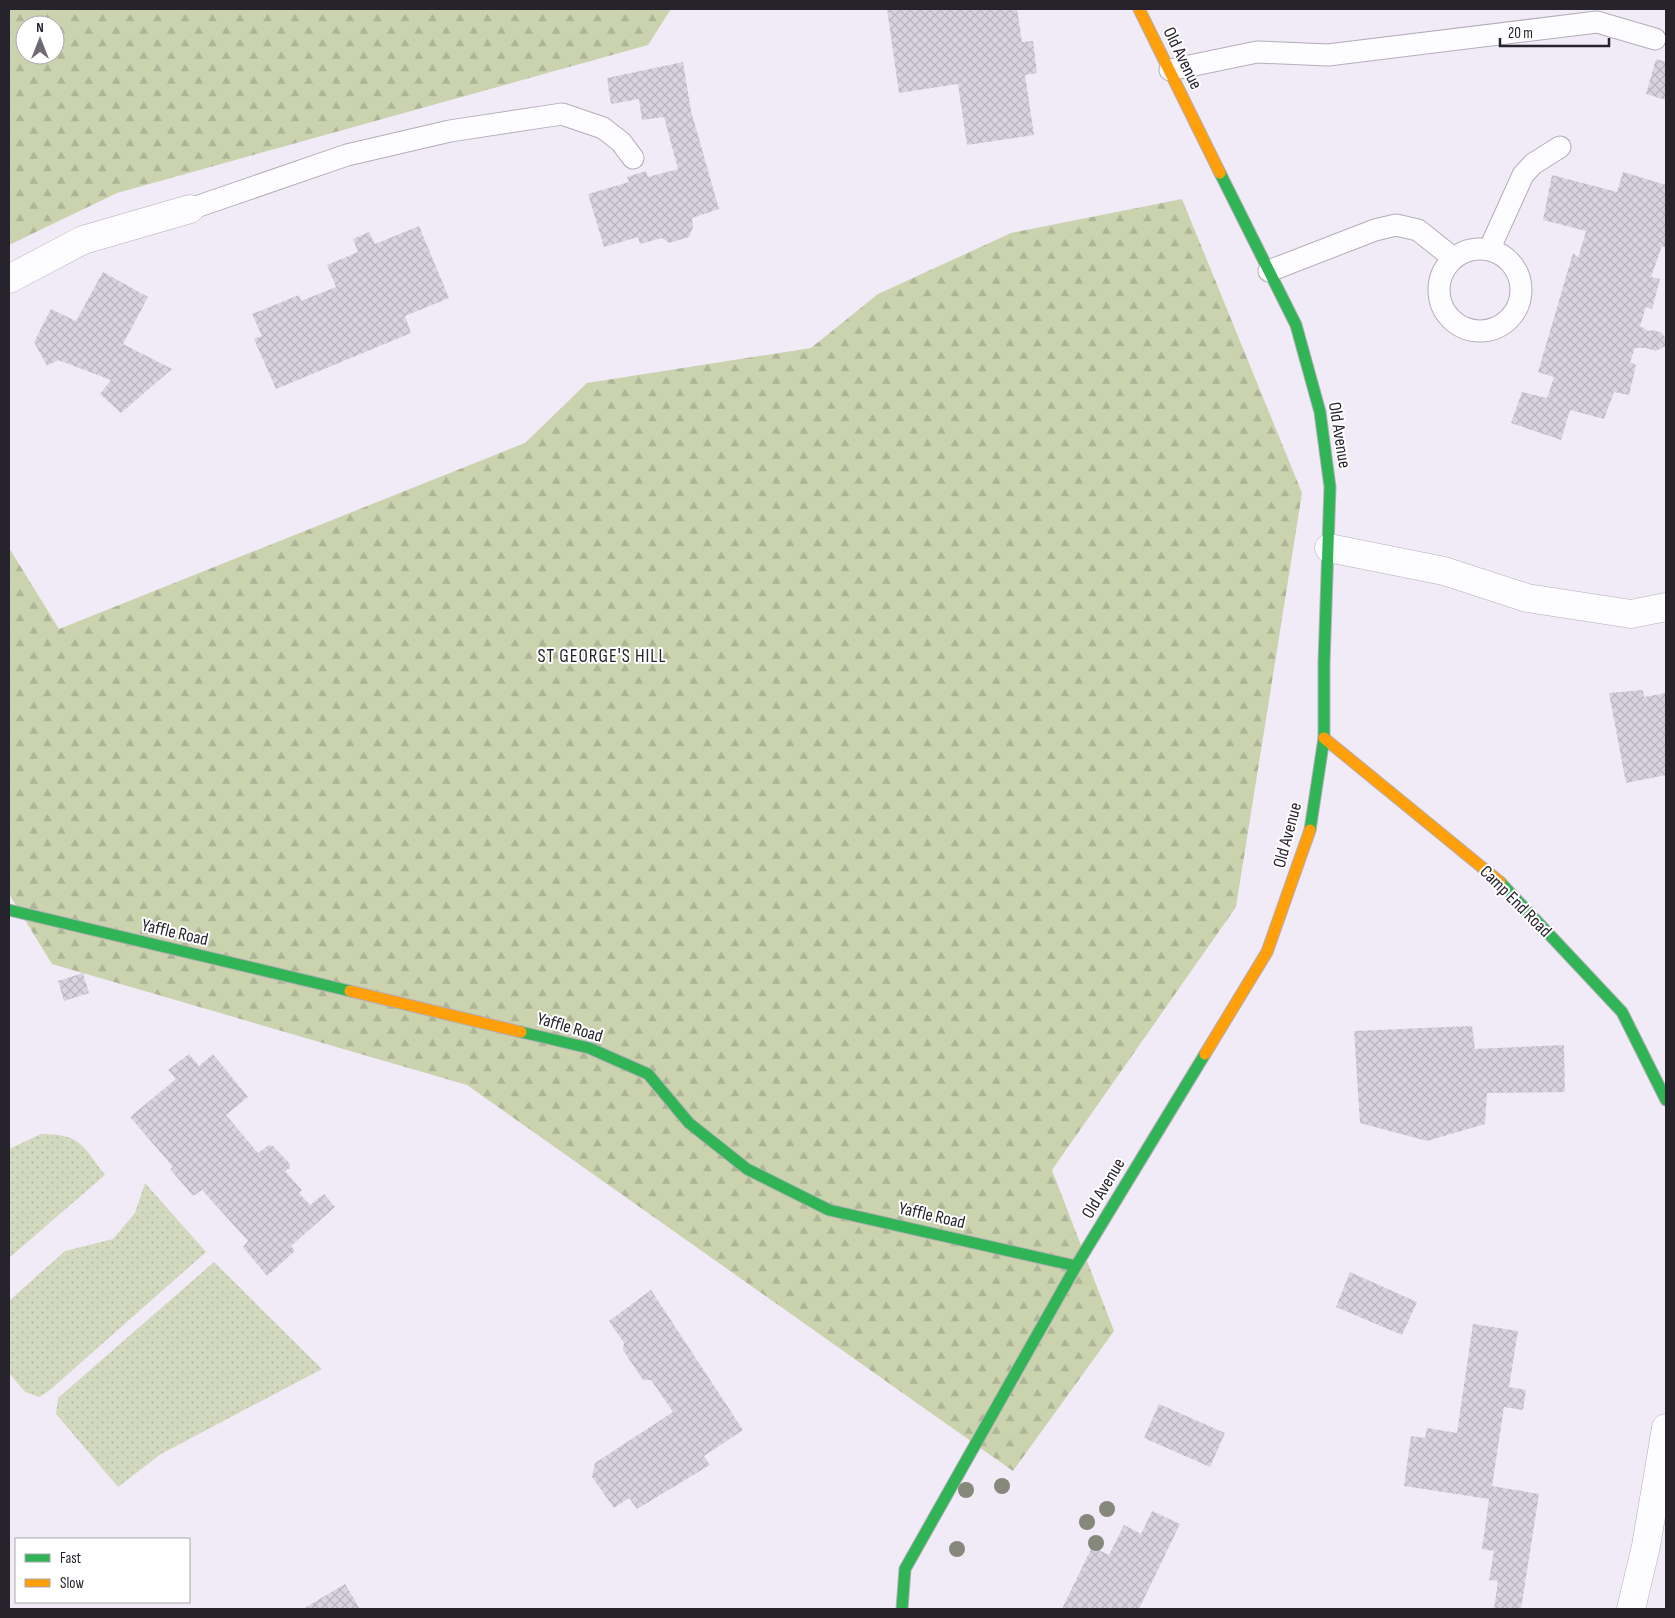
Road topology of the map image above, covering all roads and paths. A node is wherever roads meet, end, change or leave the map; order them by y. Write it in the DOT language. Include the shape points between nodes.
graph roads {
  1 [pos="1139,9"];
  2 [pos="1655,39"];
  3 [pos="1170,70"];
  4 [pos="1560,147"];
  5 [pos="633,158"];
  6 [pos="190,209"];
  7 [pos="1489,250"];
  8 [pos="1453,258"];
  9 [pos="1269,271"];
  10 [pos="9,279"];
  11 [pos="1328,548"];
  12 [pos="1666,607"];
  13 [pos="1324,738"];
  14 [pos="9,910"];
  15 [pos="1666,1098"];
  16 [pos="1076,1266"];
  17 [pos="1666,1428"];
  18 [pos="902,1609"];
  19 [pos="1631,1609"];
  1 -- 3 [label="street, Old Avenue"];
  2 -- 3 [label="lane" via="1596,22 1328,55 1257,52"];
  3 -- 9 [label="street, Old Avenue"];
  4 -- 7 [label="lane" via="1532,164 1523,176"];
  5 -- 6 [label="lane" via="621,142 603,128 562,114 450,131 347,155"];
  6 -- 10 [label="street" via="83,240"];
  7 -- 8 [label="lane" via="1476,249"];
  7 -- 8 [label="lane" via="1510,262 1521,285 1516,311 1494,329 1466,328 1453,322 1444,311 1439,298 1439,283"];
  8 -- 9 [label="lane" via="1418,230 1396,225"];
  9 -- 11 [label="street, Old Avenue" via="1296,325 1320,412 1330,487"];
  11 -- 12 [label="street" via="1444,571 1527,598 1631,614"];
  11 -- 13 [label="street, Old Avenue"];
  13 -- 15 [label="street, Camp End Road" via="1500,882 1622,1012"];
  13 -- 16 [label="street, Old Avenue" via="1310,831 1267,952"];
  14 -- 16 [label="street, Yaffle Road" via="589,1048 648,1074 688,1123 747,1169 828,1210"];
  16 -- 18 [label="street, Old Avenue" via="905,1569"];
  17 -- 19 [label="street" via="1646,1546"];
}
